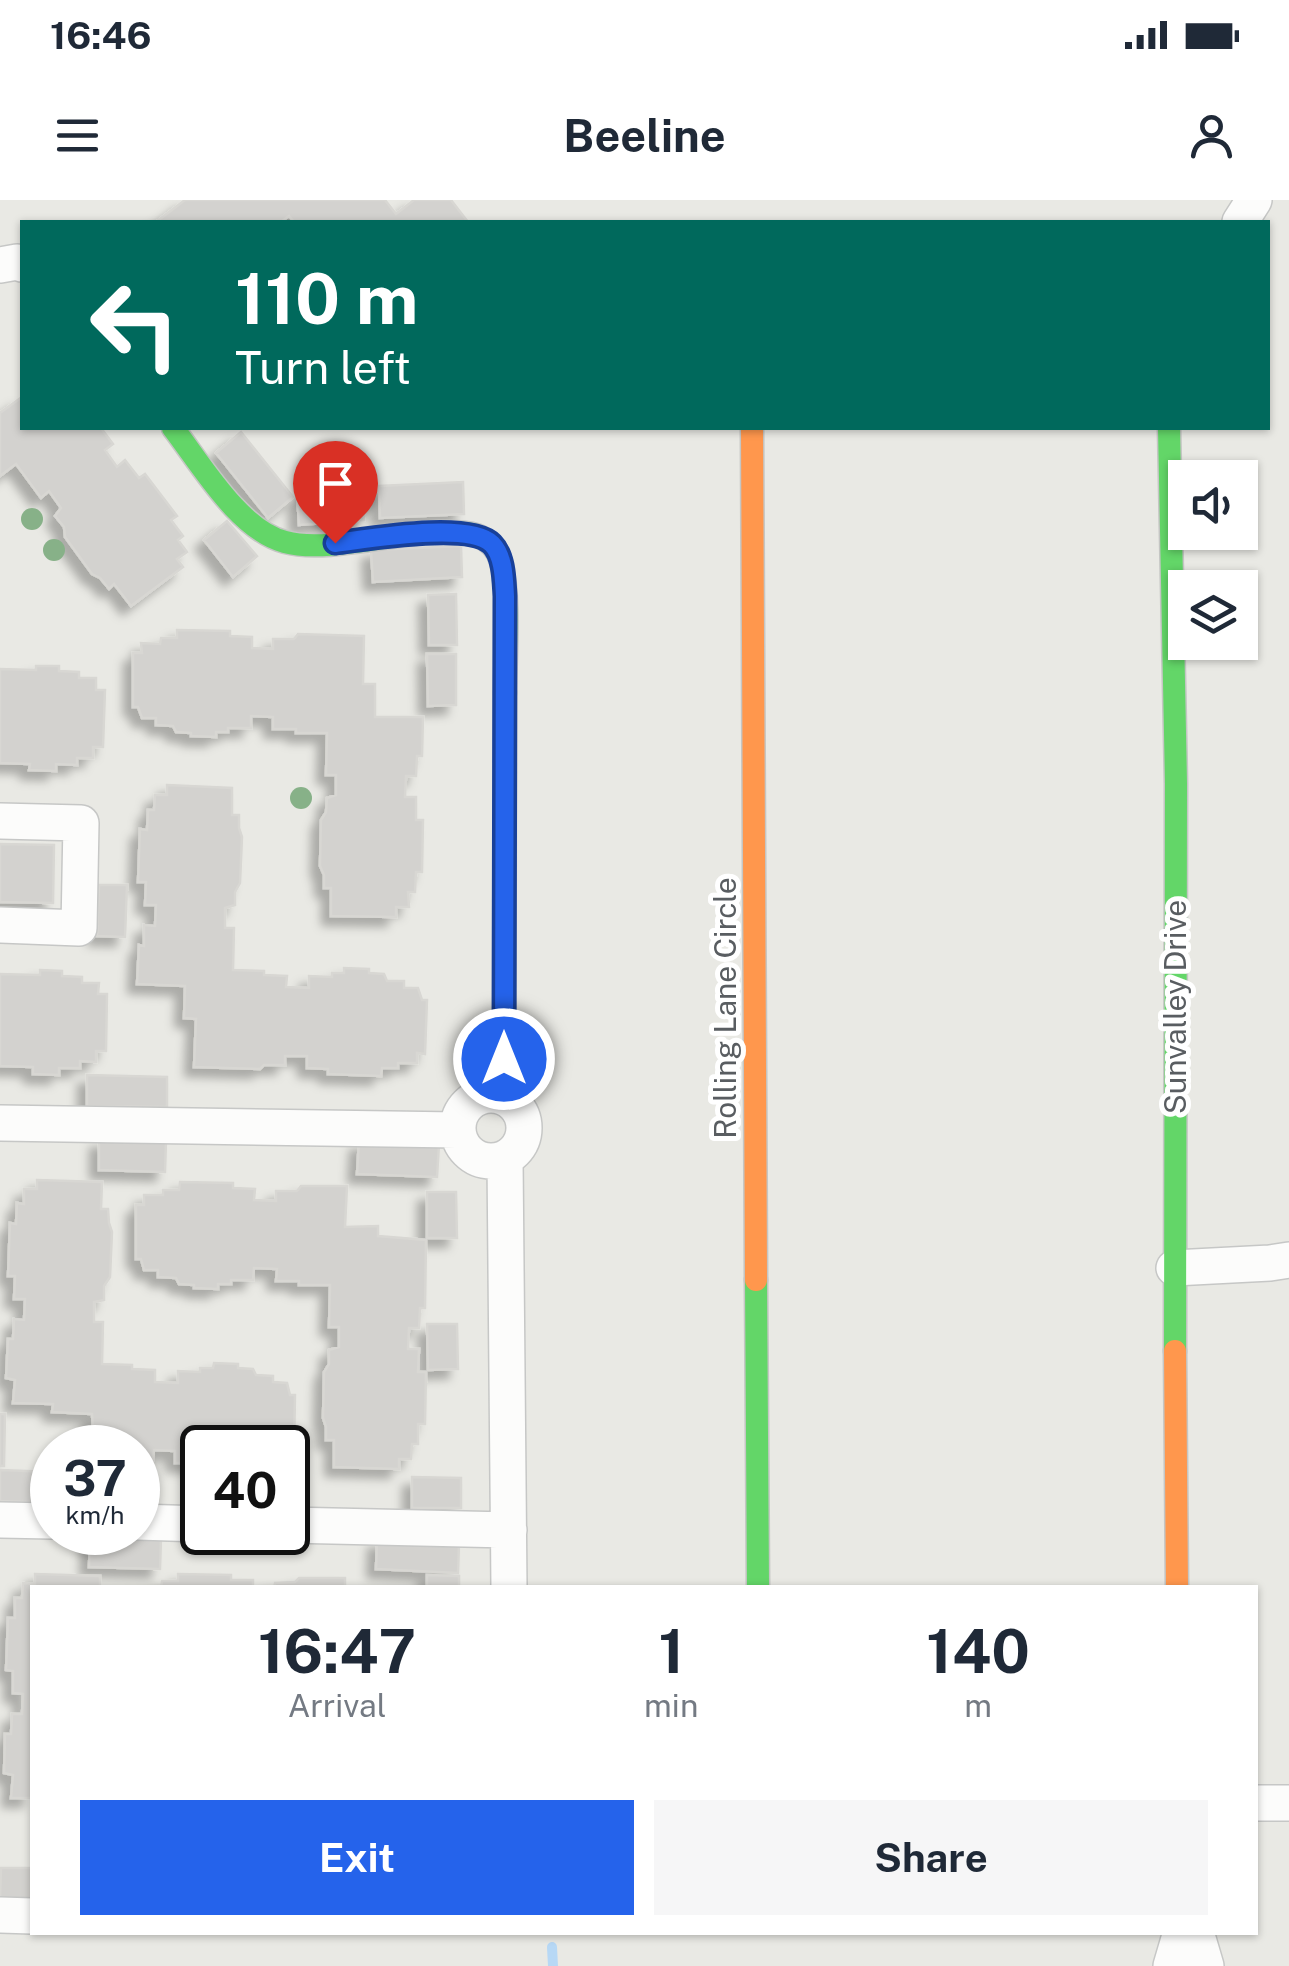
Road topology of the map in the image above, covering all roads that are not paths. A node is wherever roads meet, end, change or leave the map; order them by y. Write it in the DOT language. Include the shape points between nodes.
graph roads {
  1 [pos="175,430"];
  2 [pos="752,430"];
  3 [pos="1169,430"];
  4 [pos="0,821"];
  5 [pos="0,925"];
  6 [pos="504,1098"];
  7 [pos="0,1123"];
  8 [pos="457,1130"];
  9 [pos="505,1159"];
  10 [pos="1289,1260"];
  11 [pos="1174,1268"];
  12 [pos="0,1520"];
  13 [pos="30,1520"];
  14 [pos="310,1526"];
  15 [pos="508,1530"];
  16 [pos="509,1585"];
  17 [pos="758,1585"];
  18 [pos="1177,1585"];
  19 [pos="1258,1803"];
  20 [pos="1289,1803"];
  21 [pos="0,1915"];
  22 [pos="30,1916"];
  23 [pos="1179,1935"];
  24 [pos="1197,1935"];
  25 [pos="1171,1966"];
  26 [pos="1206,1966"];
  1 -- 6 [label="street" via="230,501 256,528 282,542 304,546 437,532 484,538 495,546 505,596"];
  2 -- 17 [label="street, Rolling Lane Circle"];
  3 -- 11 [label="street, Sunvalley Drive"];
  4 -- 5 [label="street" via="80,824 79,928"];
  6 -- 8 [label="street" via="469,1102"];
  6 -- 9 [label="street" via="524,1120 522,1141"];
  7 -- 8 [label="street"];
  8 -- 9 [label="street" via="476,1159"];
  9 -- 15 [label="street"];
  10 -- 11 [label="street"];
  11 -- 18 [label="street, Sunvalley Drive"];
  12 -- 13 [label="street"];
  14 -- 15 [label="street"];
  15 -- 16 [label="street"];
  19 -- 20 [label="street"];
  21 -- 22 [label="street"];
  23 -- 25 [label="street"];
  24 -- 26 [label="street"];
}
